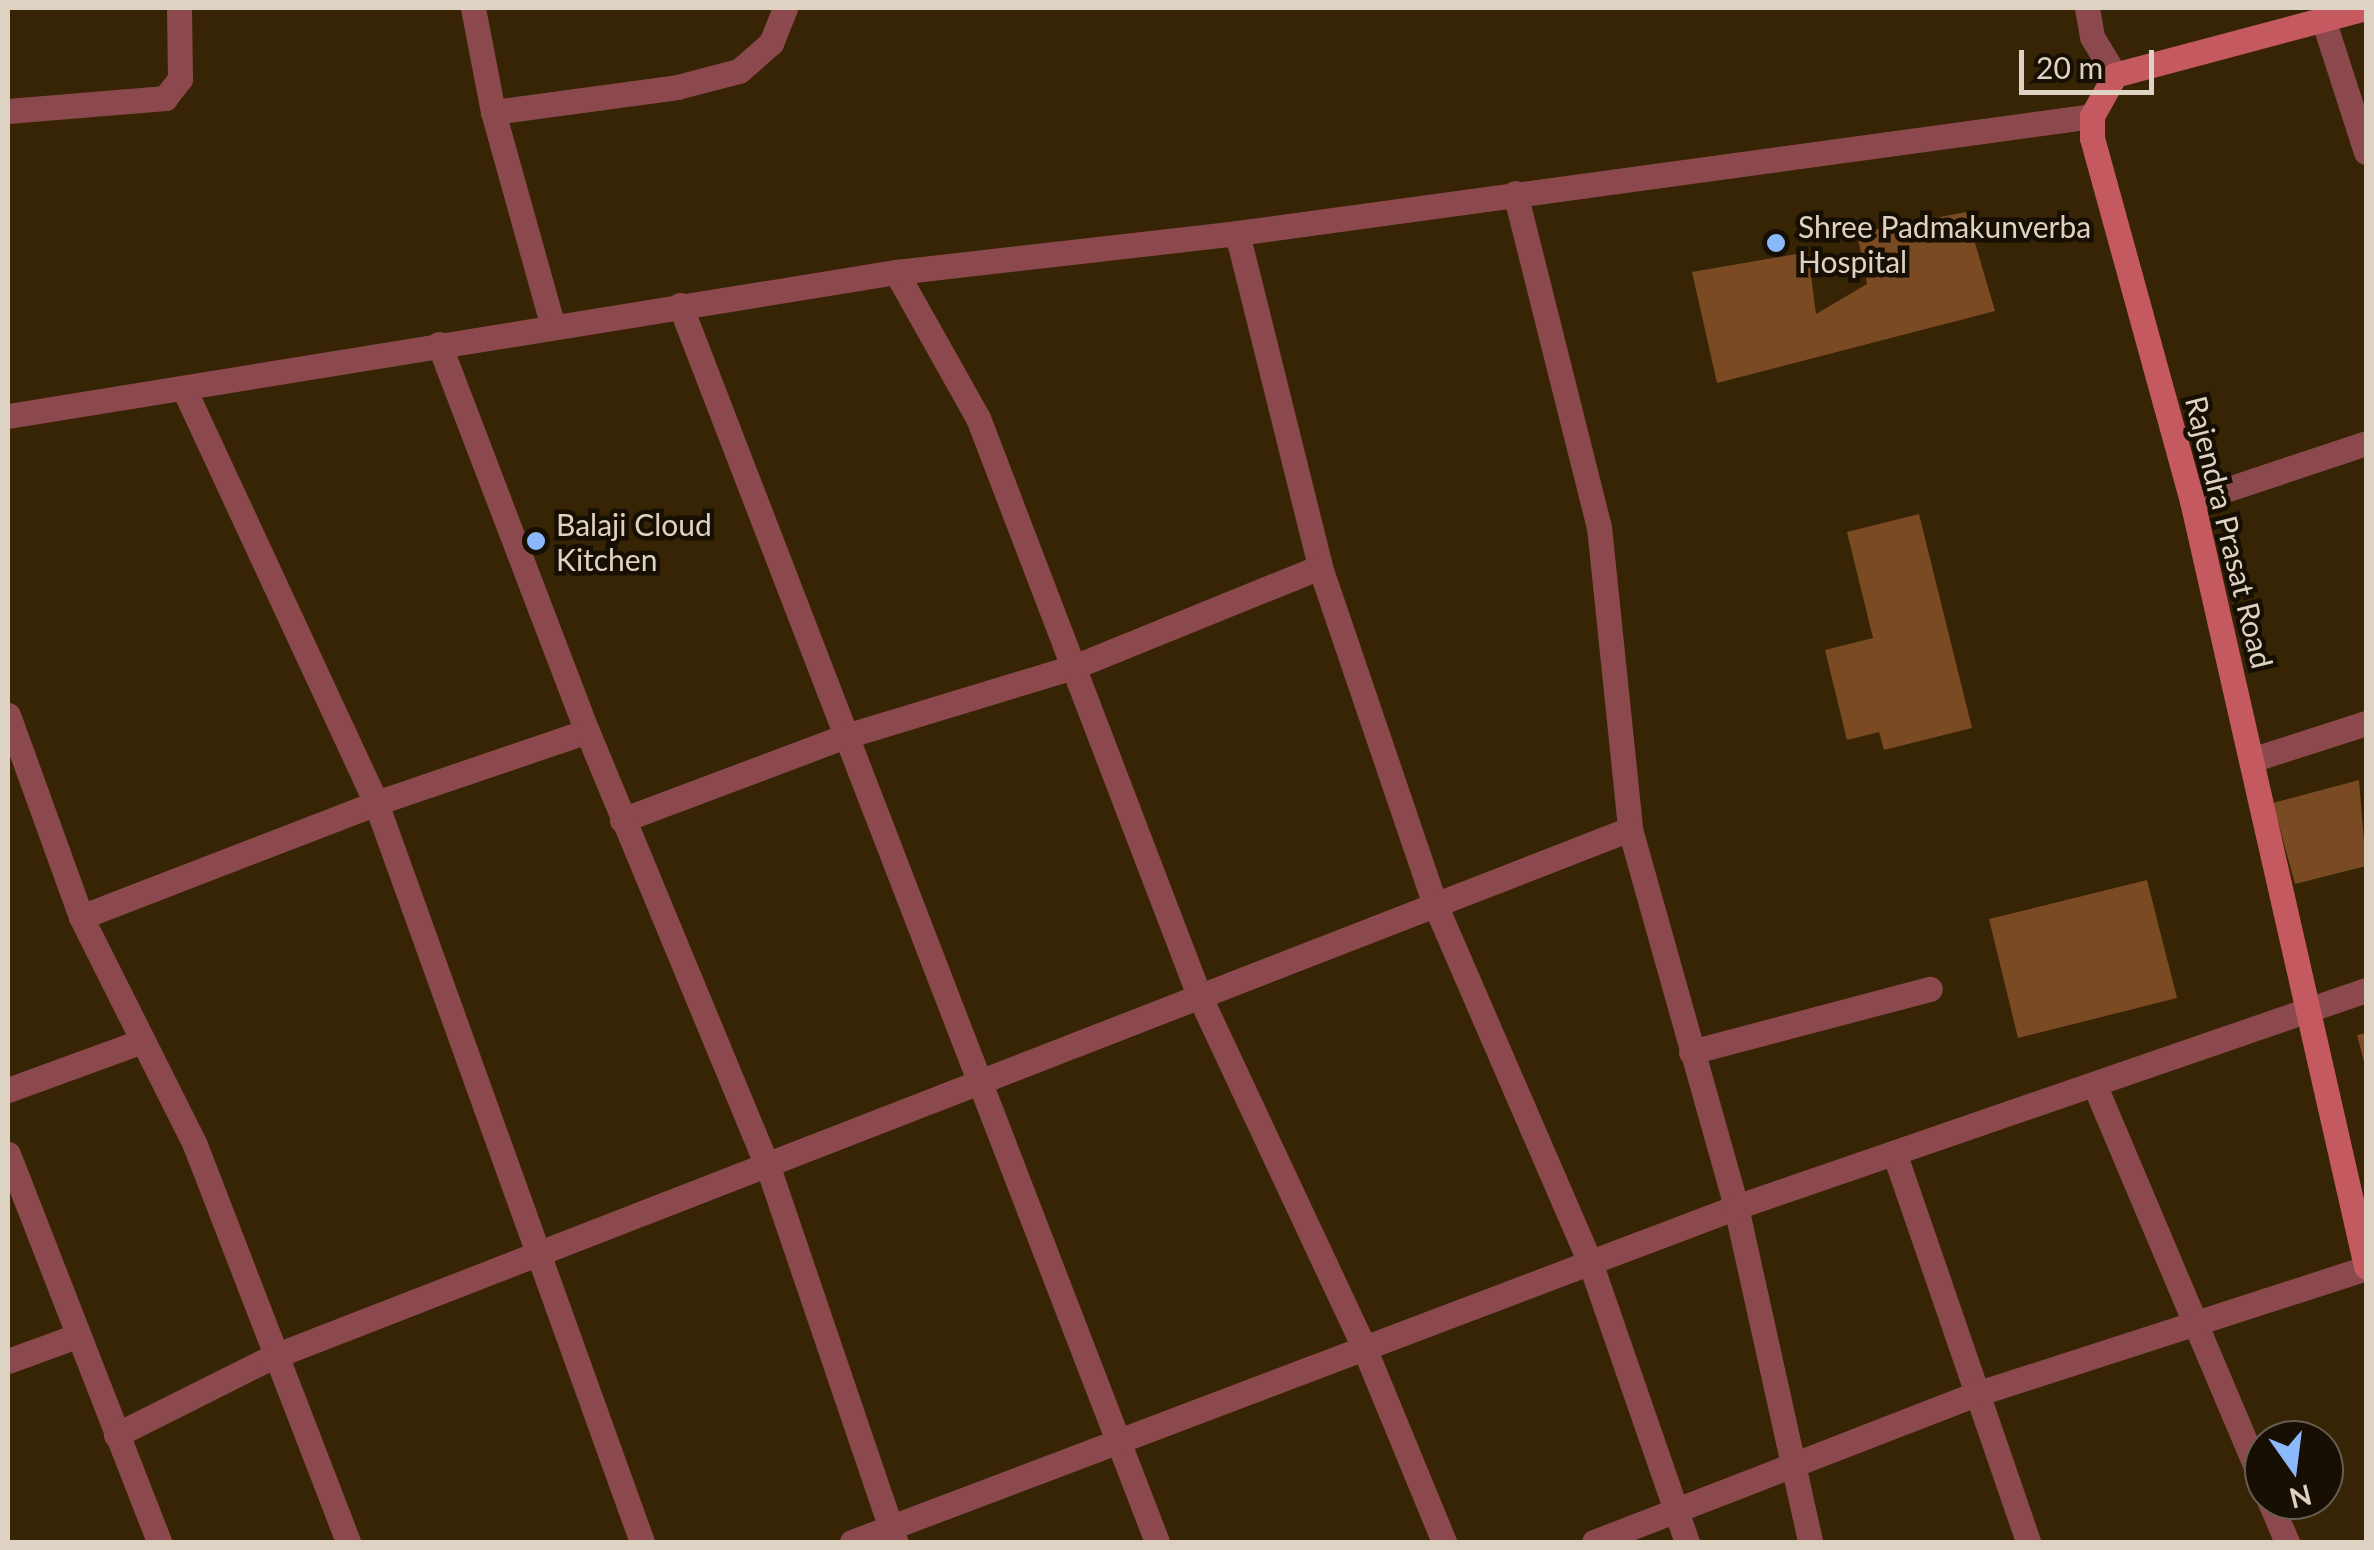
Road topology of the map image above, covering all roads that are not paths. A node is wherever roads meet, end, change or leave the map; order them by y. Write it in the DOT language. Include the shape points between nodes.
graph roads {
  1 [pos="180,8"];
  2 [pos="473,8"];
  3 [pos="785,8"];
  4 [pos="2087,8"];
  5 [pos="2366,8"];
  6 [pos="2323,19"];
  7 [pos="2115,75"];
  8 [pos="8,110"];
  9 [pos="493,112"];
  10 [pos="2092,116"];
  11 [pos="2366,152"];
  12 [pos="1515,193"];
  13 [pos="1237,233"];
  14 [pos="896,272"];
  15 [pos="680,305"];
  16 [pos="552,324"];
  17 [pos="440,344"];
  18 [pos="184,390"];
  19 [pos="8,416"];
  20 [pos="2366,443"];
  21 [pos="2192,501"];
  22 [pos="1320,568"];
  23 [pos="1076,666"];
  24 [pos="8,714"];
  25 [pos="2366,723"];
  26 [pos="587,731"];
  27 [pos="846,736"];
  28 [pos="2251,760"];
  29 [pos="376,803"];
  30 [pos="622,820"];
  31 [pos="1630,829"];
  32 [pos="1434,902"];
  33 [pos="81,917"];
  34 [pos="1930,989"];
  35 [pos="2366,990"];
  36 [pos="1198,993"];
  37 [pos="2308,1009"];
  38 [pos="140,1042"];
  39 [pos="1691,1052"];
  40 [pos="977,1080"];
  41 [pos="2096,1086"];
  42 [pos="8,1090"];
  43 [pos="8,1154"];
  44 [pos="1894,1156"];
  45 [pos="768,1167"];
  46 [pos="1736,1207"];
  47 [pos="536,1253"];
  48 [pos="1591,1264"];
  49 [pos="2366,1267"];
  50 [pos="2195,1320"];
  51 [pos="74,1337"];
  52 [pos="1365,1350"];
  53 [pos="272,1356"];
  54 [pos="8,1361"];
  55 [pos="1976,1394"];
  56 [pos="116,1435"];
  57 [pos="2244,1439"];
  58 [pos="1119,1442"];
  59 [pos="1792,1465"];
  60 [pos="1675,1512"];
  61 [pos="893,1535"];
  62 [pos="160,1542"];
  63 [pos="348,1542"];
  64 [pos="642,1542"];
  65 [pos="852,1542"];
  66 [pos="1157,1542"];
  67 [pos="1444,1542"];
  68 [pos="1594,1542"];
  69 [pos="1687,1542"];
  70 [pos="1810,1542"];
  71 [pos="2028,1542"];
  1 -- 8 [label="street" via="180,79 165,98"];
  2 -- 9 [label="street"];
  3 -- 9 [label="street" via="770,43 739,71 677,87"];
  4 -- 7 [label="street" via="2092,37"];
  5 -- 6 [label="street"];
  6 -- 7 [label="street"];
  6 -- 11 [label="street"];
  7 -- 10 [label="street"];
  9 -- 16 [label="street"];
  10 -- 12 [label="street"];
  10 -- 21 [label="street, Rajendra Prasat Road" via="2092,138"];
  12 -- 13 [label="street"];
  12 -- 31 [label="street" via="1599,527"];
  13 -- 14 [label="street"];
  13 -- 22 [label="street"];
  14 -- 15 [label="street"];
  14 -- 23 [label="street" via="978,418"];
  15 -- 16 [label="street"];
  15 -- 27 [label="street"];
  16 -- 17 [label="street"];
  17 -- 18 [label="street"];
  17 -- 26 [label="street"];
  18 -- 19 [label="street"];
  18 -- 29 [label="street"];
  20 -- 21 [label="street"];
  21 -- 28 [label="street, Rajendra Prasat Road"];
  22 -- 23 [label="street"];
  22 -- 32 [label="street"];
  23 -- 27 [label="street"];
  23 -- 36 [label="street"];
  24 -- 33 [label="street"];
  25 -- 28 [label="street"];
  26 -- 29 [label="street"];
  26 -- 30 [label="street"];
  27 -- 30 [label="street"];
  27 -- 40 [label="street"];
  28 -- 37 [label="street, Rajendra Prasat Road"];
  29 -- 33 [label="street"];
  29 -- 47 [label="street"];
  30 -- 45 [label="street"];
  31 -- 32 [label="street"];
  31 -- 39 [label="street"];
  32 -- 36 [label="street"];
  32 -- 48 [label="street"];
  33 -- 38 [label="street"];
  34 -- 39 [label="street"];
  35 -- 37 [label="street"];
  36 -- 40 [label="street"];
  36 -- 52 [label="street"];
  37 -- 41 [label="street"];
  37 -- 49 [label="street, Rajendra Prasat Road"];
  38 -- 42 [label="street"];
  38 -- 53 [label="street" via="195,1145"];
  39 -- 46 [label="street"];
  40 -- 45 [label="street"];
  40 -- 58 [label="street"];
  41 -- 44 [label="street"];
  41 -- 50 [label="street"];
  43 -- 51 [label="street"];
  44 -- 46 [label="street"];
  44 -- 55 [label="street"];
  45 -- 47 [label="street"];
  45 -- 61 [label="street"];
  46 -- 48 [label="street"];
  46 -- 59 [label="street"];
  47 -- 53 [label="street"];
  47 -- 64 [label="street"];
  48 -- 52 [label="street"];
  48 -- 60 [label="street"];
  49 -- 50 [label="street"];
  50 -- 55 [label="street"];
  50 -- 57 [label="street"];
  51 -- 54 [label="street"];
  51 -- 56 [label="street"];
  52 -- 58 [label="street"];
  52 -- 67 [label="street"];
  53 -- 56 [label="street"];
  53 -- 63 [label="street"];
  55 -- 59 [label="street"];
  55 -- 71 [label="street"];
  56 -- 62 [label="street"];
  58 -- 61 [label="street"];
  58 -- 66 [label="street"];
  59 -- 60 [label="street"];
  59 -- 70 [label="street"];
  60 -- 68 [label="street"];
  60 -- 69 [label="street"];
  61 -- 65 [label="street"];
}
